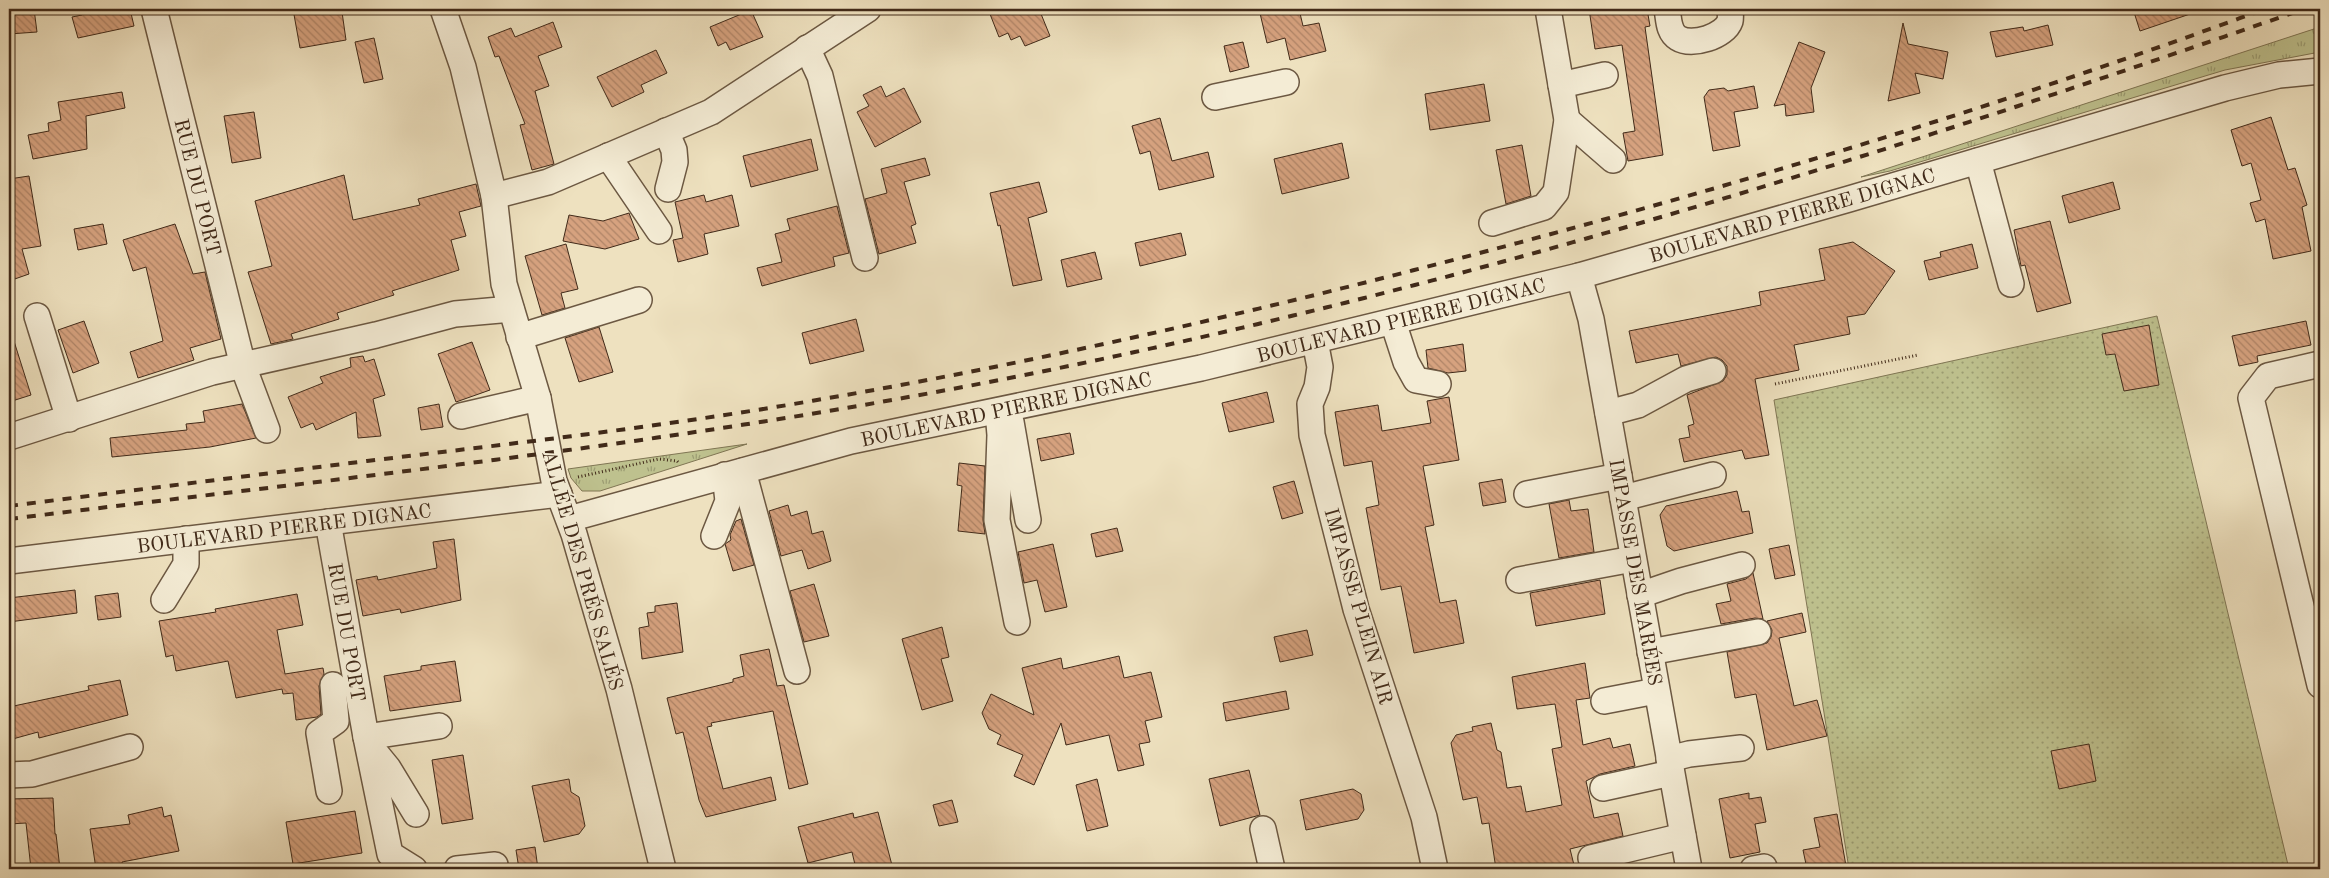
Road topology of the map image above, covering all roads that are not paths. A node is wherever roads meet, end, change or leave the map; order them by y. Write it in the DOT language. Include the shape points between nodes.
graph roads {
  1 [pos="154,9"];
  2 [pos="442,9"];
  3 [pos="868,9"];
  4 [pos="1548,9"];
  5 [pos="1667,9"];
  6 [pos="1730,9"];
  7 [pos="800,54"];
  8 [pos="2320,72"];
  9 [pos="1605,75"];
  10 [pos="1286,82"];
  11 [pos="1561,85"];
  12 [pos="1215,97"];
  13 [pos="1567,120"];
  14 [pos="666,131"];
  15 [pos="608,156"];
  16 [pos="1613,160"];
  17 [pos="1978,161"];
  18 [pos="833,186"];
  19 [pos="668,189"];
  20 [pos="494,196"];
  21 [pos="1492,222"];
  22 [pos="659,231"];
  23 [pos="866,258"];
  24 [pos="1579,276"];
  25 [pos="2011,284"];
  26 [pos="639,300"];
  27 [pos="511,309"];
  28 [pos="37,316"];
  29 [pos="1393,322"];
  30 [pos="519,337"];
  31 [pos="1315,340"];
  32 [pos="2320,364"];
  33 [pos="243,366"];
  34 [pos="1713,371"];
  35 [pos="1438,384"];
  36 [pos="538,398"];
  37 [pos="1003,410"];
  38 [pos="1608,413"];
  39 [pos="461,416"];
  40 [pos="69,418"];
  41 [pos="267,430"];
  42 [pos="9,438"];
  43 [pos="734,473"];
  44 [pos="1713,475"];
  45 [pos="1621,487"];
  46 [pos="559,494"];
  47 [pos="1527,494"];
  48 [pos="569,519"];
  49 [pos="1028,520"];
  50 [pos="328,522"];
  51 [pos="714,536"];
  52 [pos="186,539"];
  53 [pos="1633,559"];
  54 [pos="9,561"];
  55 [pos="1742,565"];
  56 [pos="1519,580"];
  57 [pos="1640,595"];
  58 [pos="164,600"];
  59 [pos="1017,622"];
  60 [pos="1758,632"];
  61 [pos="1650,652"];
  62 [pos="797,671"];
  63 [pos="333,684"];
  64 [pos="2320,686"];
  65 [pos="1656,690"];
  66 [pos="1604,701"];
  67 [pos="438,726"];
  68 [pos="366,740"];
  69 [pos="130,747"];
  70 [pos="1741,748"];
  71 [pos="1670,766"];
  72 [pos="9,775"];
  73 [pos="1603,788"];
  74 [pos="329,791"];
  75 [pos="416,814"];
  76 [pos="1263,829"];
  77 [pos="1683,836"];
  78 [pos="1591,858"];
  79 [pos="495,865"];
  80 [pos="414,869"];
  81 [pos="457,869"];
  82 [pos="663,869"];
  83 [pos="1272,869"];
  84 [pos="1435,869"];
  85 [pos="1689,869"];
  1 -- 33 [label="street, RUE DU PORT"];
  2 -- 20 [label="street, ALLÉE DES PRÉS SALÉS" via="463,67"];
  3 -- 7 [label="street"];
  4 -- 11 [label="street"];
  5 -- 6 [label="street" via="1670,30 1678,38 1690,41 1725,30 1731,19"];
  7 -- 14 [label="street" via="711,112"];
  7 -- 18 [label="street"];
  7 -- 23 [label="street" via="820,76"];
  8 -- 17 [label="street, BOULEVARD PIERRE DIGNAC" via="2279,76 2225,88"];
  9 -- 11 [label="street"];
  10 -- 12 [label="street"];
  11 -- 13 [label="street"];
  13 -- 16 [label="street"];
  13 -- 21 [label="street" via="1556,192 1544,208"];
  14 -- 15 [label="street"];
  14 -- 19 [label="street" via="674,150"];
  15 -- 20 [label="street" via="548,182"];
  15 -- 22 [label="street"];
  17 -- 24 [label="street, BOULEVARD PIERRE DIGNAC"];
  17 -- 25 [label="street"];
  20 -- 27 [label="street, ALLÉE DES PRÉS SALÉS" via="504,284"];
  24 -- 29 [label="street, BOULEVARD PIERRE DIGNAC"];
  24 -- 38 [label="street, IMPASSE DES MARÉES" via="1591,319"];
  26 -- 30 [label="street"];
  27 -- 30 [label="street, ALLÉE DES PRÉS SALÉS"];
  27 -- 33 [label="street" via="455,314 376,336"];
  28 -- 40 [label="street"];
  29 -- 31 [label="street, BOULEVARD PIERRE DIGNAC"];
  29 -- 35 [label="street" via="1406,362 1416,380"];
  30 -- 36 [label="street, ALLÉE DES PRÉS SALÉS"];
  31 -- 37 [label="street, BOULEVARD PIERRE DIGNAC"];
  31 -- 84 [label="street, IMPASSE PLEIN AIR" via="1320,367 1318,387 1310,404 1312,435 1356,609 1424,817"];
  32 -- 64 [label="street" via="2268,376 2252,398"];
  33 -- 40 [label="street" via="212,372"];
  33 -- 41 [label="street, RUE DU PORT"];
  34 -- 38 [label="street" via="1686,379 1638,404"];
  36 -- 39 [label="street"];
  36 -- 46 [label="street, ALLÉE DES PRÉS SALÉS"];
  37 -- 43 [label="street, BOULEVARD PIERRE DIGNAC" via="851,441"];
  37 -- 49 [label="street"];
  37 -- 59 [label="street" via="997,520"];
  38 -- 45 [label="street, IMPASSE DES MARÉES"];
  40 -- 42 [label="street"];
  43 -- 48 [label="street, BOULEVARD PIERRE DIGNAC"];
  43 -- 51 [label="street" via="728,501"];
  43 -- 62 [label="street"];
  44 -- 45 [label="street"];
  45 -- 47 [label="street"];
  45 -- 53 [label="street, IMPASSE DES MARÉES"];
  46 -- 48 [label="street, ALLÉE DES PRÉS SALÉS"];
  46 -- 50 [label="street, BOULEVARD PIERRE DIGNAC"];
  48 -- 82 [label="street, ALLÉE DES PRÉS SALÉS" via="619,689"];
  50 -- 52 [label="street, BOULEVARD PIERRE DIGNAC"];
  50 -- 68 [label="street, RUE DU PORT"];
  52 -- 54 [label="street, BOULEVARD PIERRE DIGNAC"];
  52 -- 58 [label="street" via="186,564"];
  53 -- 56 [label="street"];
  53 -- 57 [label="street, IMPASSE DES MARÉES"];
  55 -- 57 [label="street"];
  57 -- 61 [label="street, IMPASSE DES MARÉES"];
  60 -- 61 [label="street"];
  61 -- 65 [label="street, IMPASSE DES MARÉES"];
  63 -- 74 [label="street" via="336,721 319,733"];
  65 -- 66 [label="street"];
  65 -- 71 [label="street, IMPASSE DES MARÉES"];
  67 -- 68 [label="street"];
  68 -- 75 [label="street" via="388,768"];
  68 -- 80 [label="street, RUE DU PORT" via="390,854"];
  69 -- 72 [label="street" via="32,774"];
  70 -- 71 [label="street" via="1689,754"];
  71 -- 73 [label="street"];
  71 -- 77 [label="street, IMPASSE DES MARÉES"];
  76 -- 83 [label="street"];
  77 -- 78 [label="street"];
  77 -- 85 [label="street, IMPASSE DES MARÉES"];
  79 -- 81 [label="street"];
}
